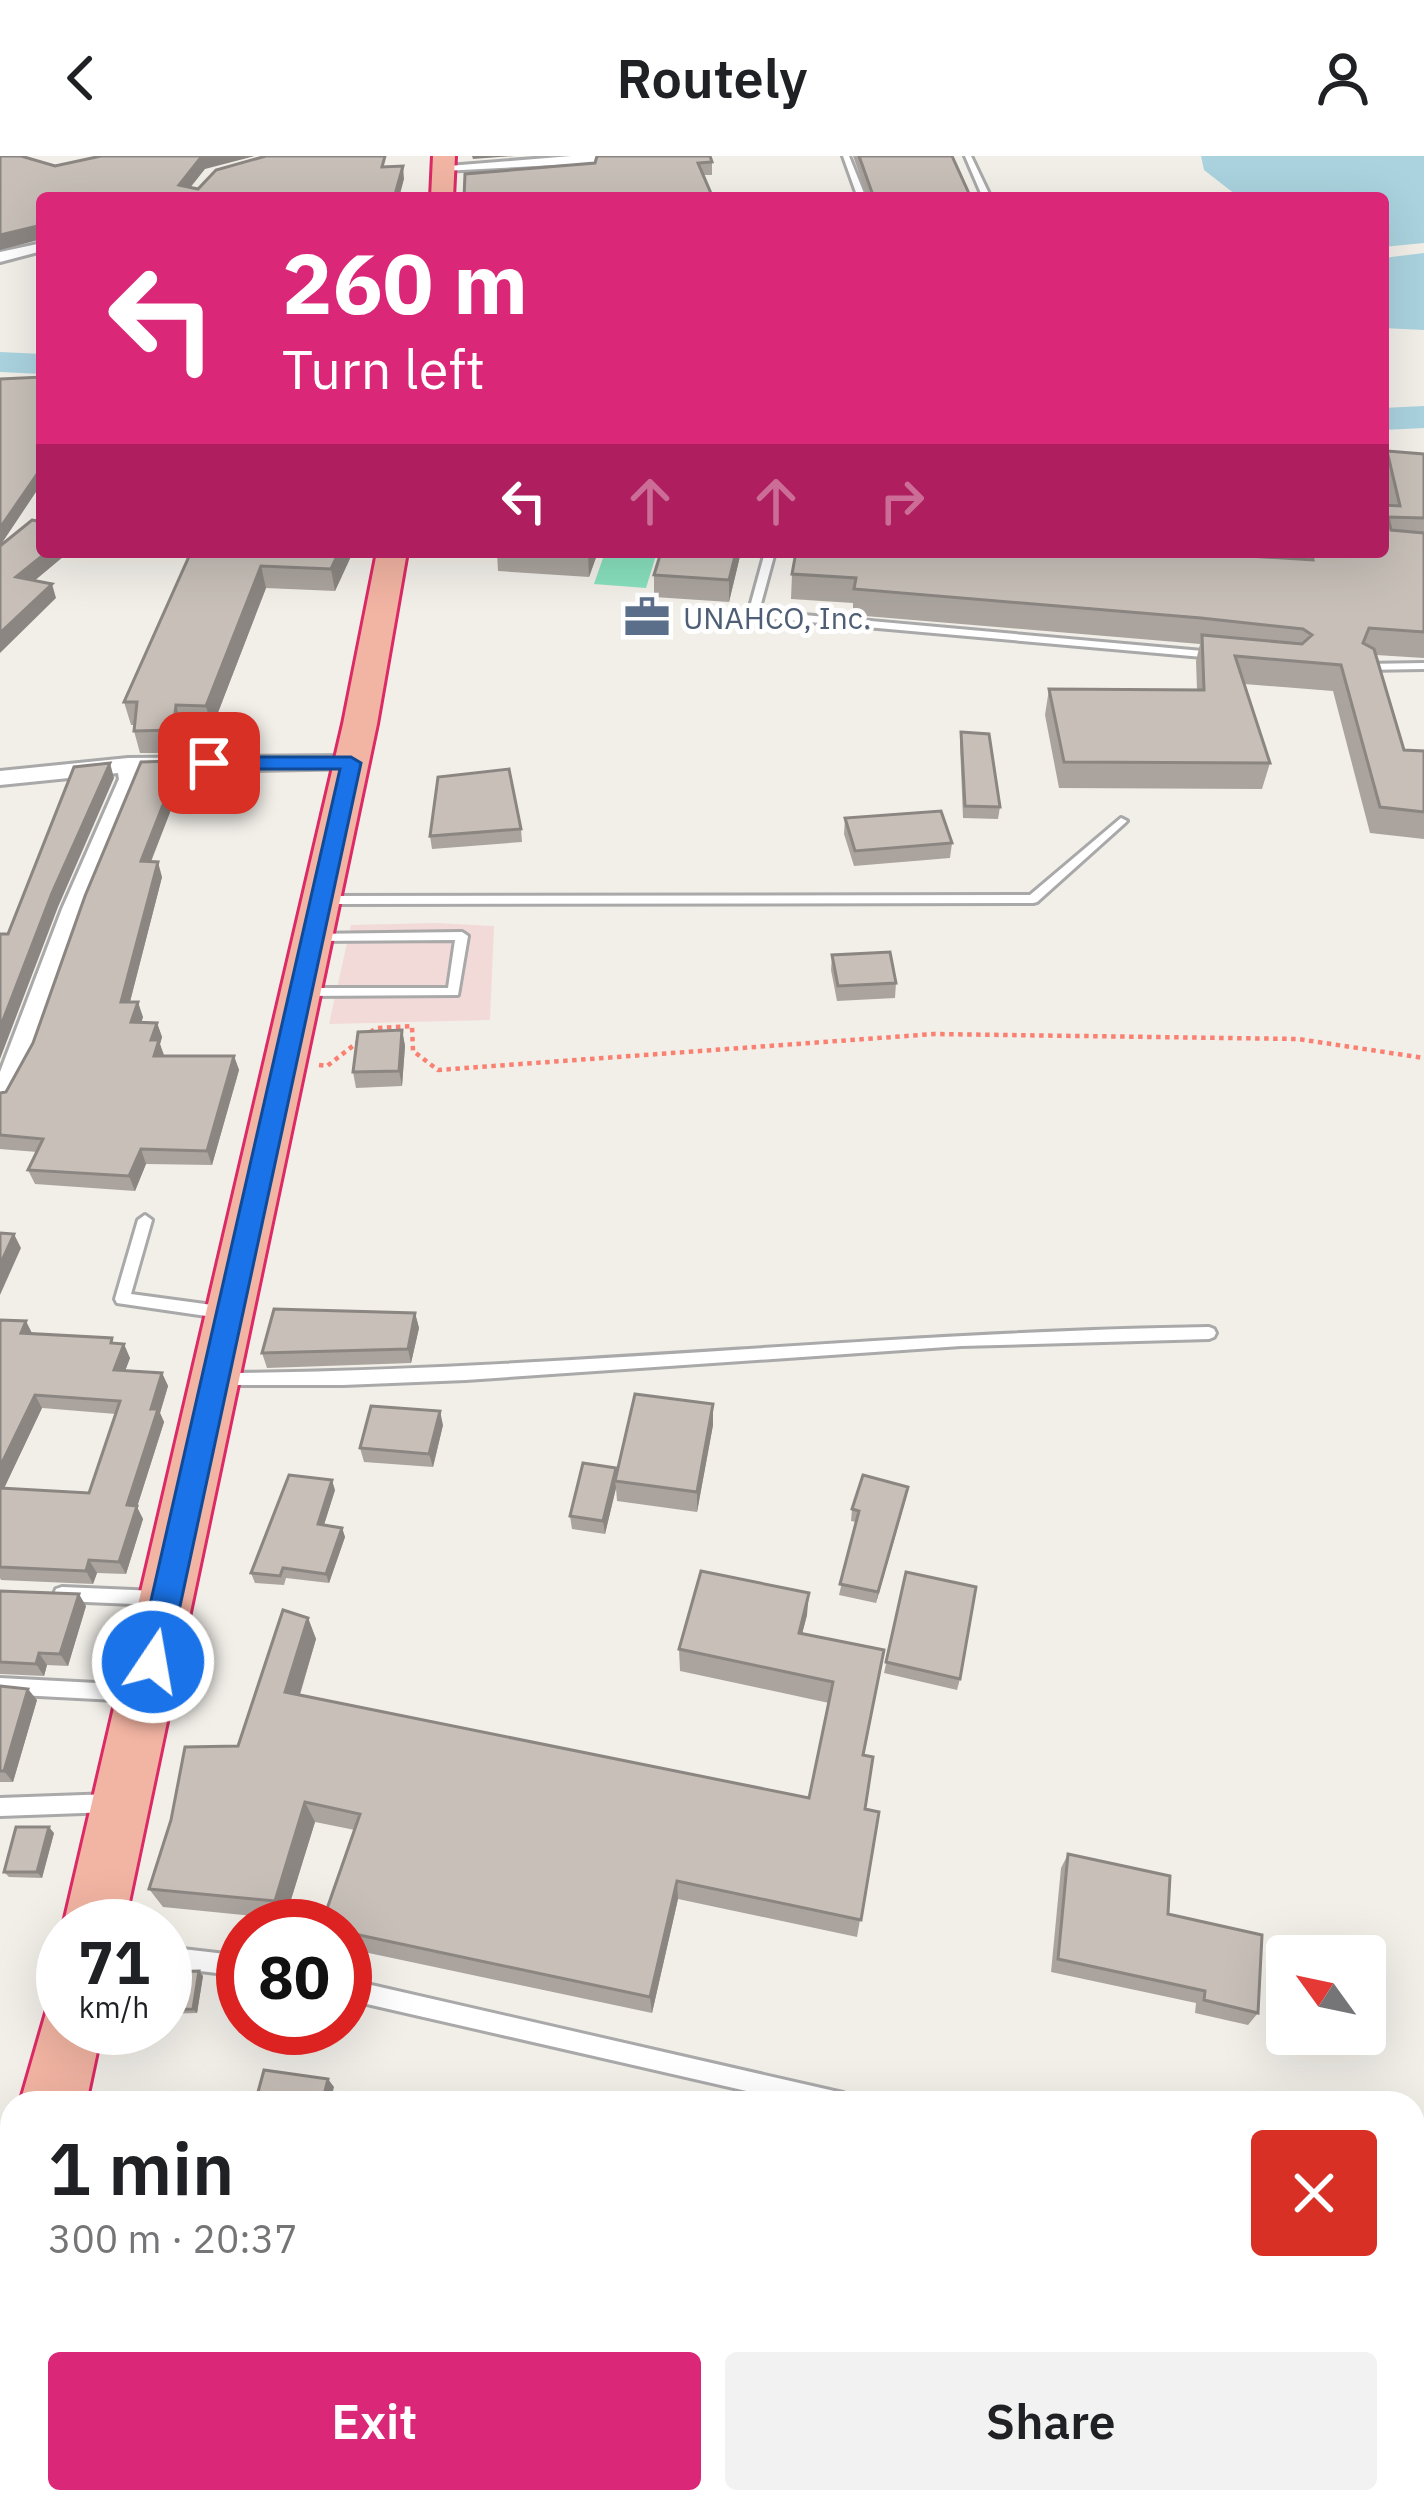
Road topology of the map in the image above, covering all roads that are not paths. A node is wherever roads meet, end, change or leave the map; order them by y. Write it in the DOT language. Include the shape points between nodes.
graph roads {
  1 [pos="648,156"];
  2 [pos="846,156"];
  3 [pos="968,156"];
  4 [pos="584,161"];
  5 [pos="560,173"];
  6 [pos="447,177"];
  7 [pos="860,192"];
  8 [pos="984,192"];
  9 [pos="36,248"];
  10 [pos="0,257"];
  11 [pos="391,558"];
  12 [pos="768,558"];
  13 [pos="1224,656"];
  14 [pos="1424,666"];
  15 [pos="1364,667"];
  16 [pos="351,763"];
  17 [pos="128,765"];
  18 [pos="0,778"];
  19 [pos="1121,821"];
  20 [pos="317,919"];
  21 [pos="301,992"];
  22 [pos="0,1097"];
  23 [pos="145,1220"];
  24 [pos="230,1313"];
  25 [pos="1209,1333"];
  26 [pos="216,1379"];
  27 [pos="48,1593"];
  28 [pos="166,1599"];
  29 [pos="0,1686"];
  30 [pos="146,1693"];
  31 [pos="121,1802"];
  32 [pos="0,1807"];
  33 [pos="99,1899"];
  34 [pos="372,1995"];
  35 [pos="64,2055"];
  36 [pos="56,2091"];
  37 [pos="791,2091"];
  1 -- 4 [label="street"];
  2 -- 7 [label="lane"];
  3 -- 8 [label="lane"];
  4 -- 5 [label="lane" via="592,170"];
  4 -- 6 [label="street"];
  9 -- 10 [label="street"];
  11 -- 16 [label="highway"];
  12 -- 13 [label="lane" via="753,614"];
  14 -- 15 [label="lane"];
  16 -- 17 [label="street"];
  16 -- 20 [label="highway"];
  17 -- 18 [label="street"];
  17 -- 22 [label="street" via="130,779"];
  19 -- 20 [label="lane" via="1033,899"];
  20 -- 21 [label="highway"];
  20 -- 21 [label="lane" via="462,937 454,992"];
  21 -- 24 [label="highway"];
  23 -- 24 [label="lane" via="122,1299"];
  24 -- 26 [label="highway"];
  25 -- 26 [label="lane" via="994,1336 370,1382"];
  26 -- 28 [label="highway"];
  27 -- 28 [label="lane"];
  28 -- 30 [label="highway"];
  29 -- 30 [label="lane"];
  30 -- 31 [label="highway"];
  31 -- 32 [label="lane"];
  31 -- 33 [label="highway"];
  34 -- 37 [label="lane"];
  35 -- 36 [label="highway"];
}
